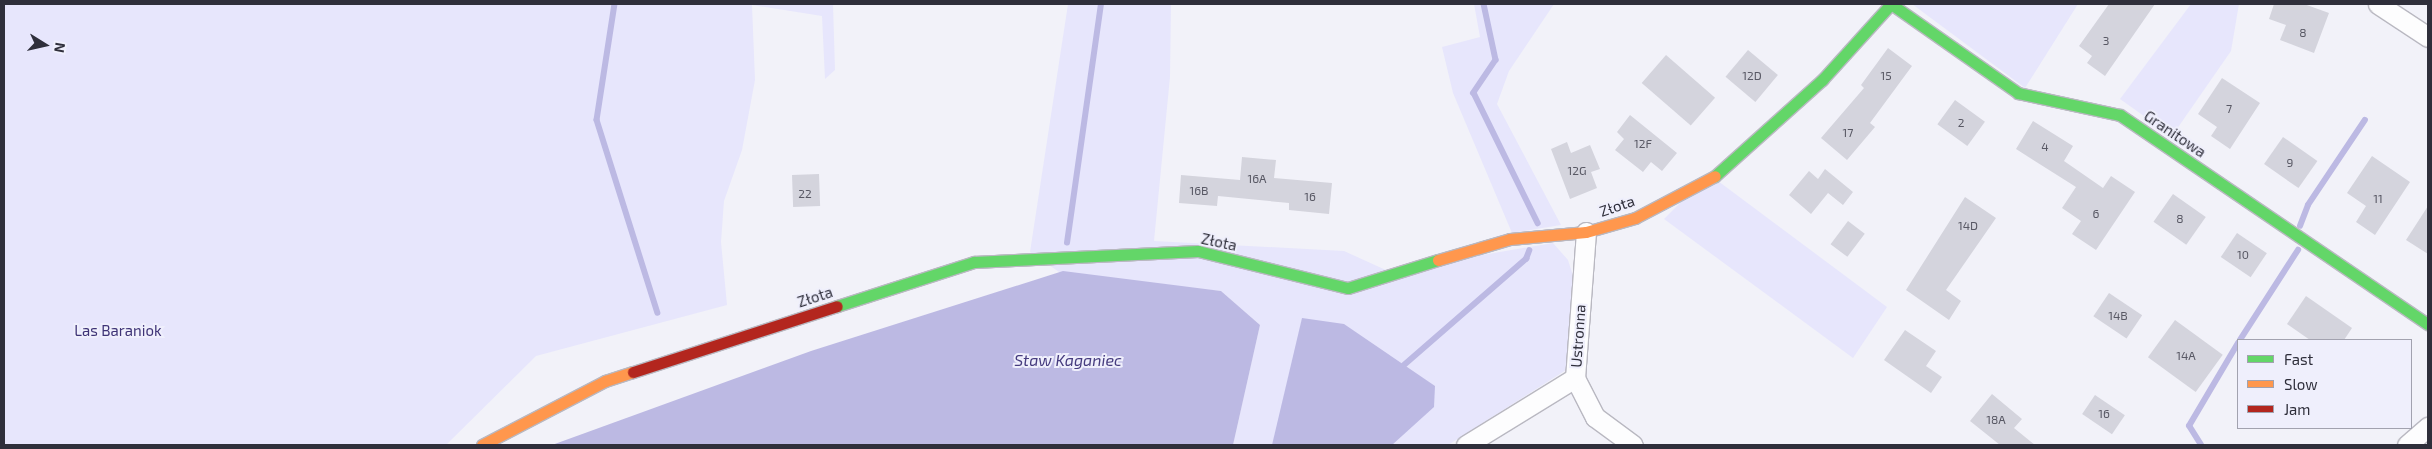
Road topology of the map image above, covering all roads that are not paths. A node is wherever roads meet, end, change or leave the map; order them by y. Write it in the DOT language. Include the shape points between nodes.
graph roads {
  1 [pos="1891,4"];
  2 [pos="2378,4"];
  3 [pos="2428,37"];
  4 [pos="1586,232"];
  5 [pos="2428,324"];
  6 [pos="1575,378"];
  7 [pos="2428,427"];
  8 [pos="482,445"];
  9 [pos="1466,445"];
  10 [pos="1633,445"];
  11 [pos="2407,445"];
  1 -- 4 [label="street, Złota" via="1822,80 1720,173 1635,218"];
  1 -- 5 [label="street, Granitowa" via="2018,94 2120,115"];
  2 -- 3 [label="street"];
  4 -- 6 [label="street, Ustronna"];
  4 -- 8 [label="street, Złota" via="1510,239 1348,288 1198,251 974,262 605,380"];
  6 -- 9 [label="street"];
  6 -- 10 [label="street, Ustronna" via="1595,417"];
  7 -- 11 [label="street"];
}
